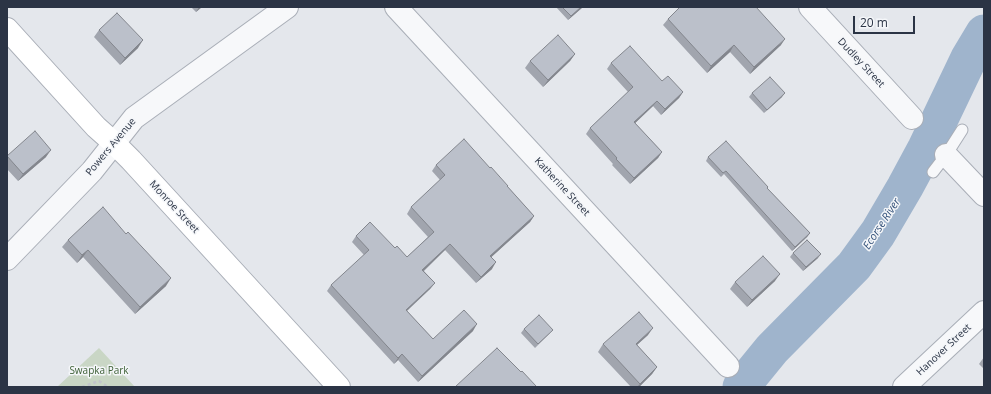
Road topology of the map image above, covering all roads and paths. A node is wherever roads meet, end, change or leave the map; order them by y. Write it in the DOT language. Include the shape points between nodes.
graph roads {
  1 [pos="287,7"];
  2 [pos="396,7"];
  3 [pos="810,7"];
  4 [pos="7,29"];
  5 [pos="912,118"];
  6 [pos="962,130"];
  7 [pos="114,143"];
  8 [pos="946,155"];
  9 [pos="933,172"];
  10 [pos="984,195"];
  11 [pos="7,259"];
  12 [pos="984,312"];
  13 [pos="728,366"];
  14 [pos="82,387"];
  15 [pos="108,387"];
  16 [pos="339,387"];
  17 [pos="904,387"];
  1 -- 7 [label="street, Powers Avenue" via="134,118"];
  2 -- 13 [label="street, Katherine Street"];
  3 -- 5 [label="street, Dudley Street"];
  4 -- 7 [label="street, Monroe Street" via="96,127"];
  6 -- 8 [label="lane"];
  7 -- 11 [label="street, Powers Avenue" via="92,171"];
  7 -- 16 [label="street, Monroe Street"];
  8 -- 9 [label="lane"];
  8 -- 10 [label="street"];
  12 -- 17 [label="street, Hanover Street"];
  14 -- 15 [label="path" via="98,381"];
}
